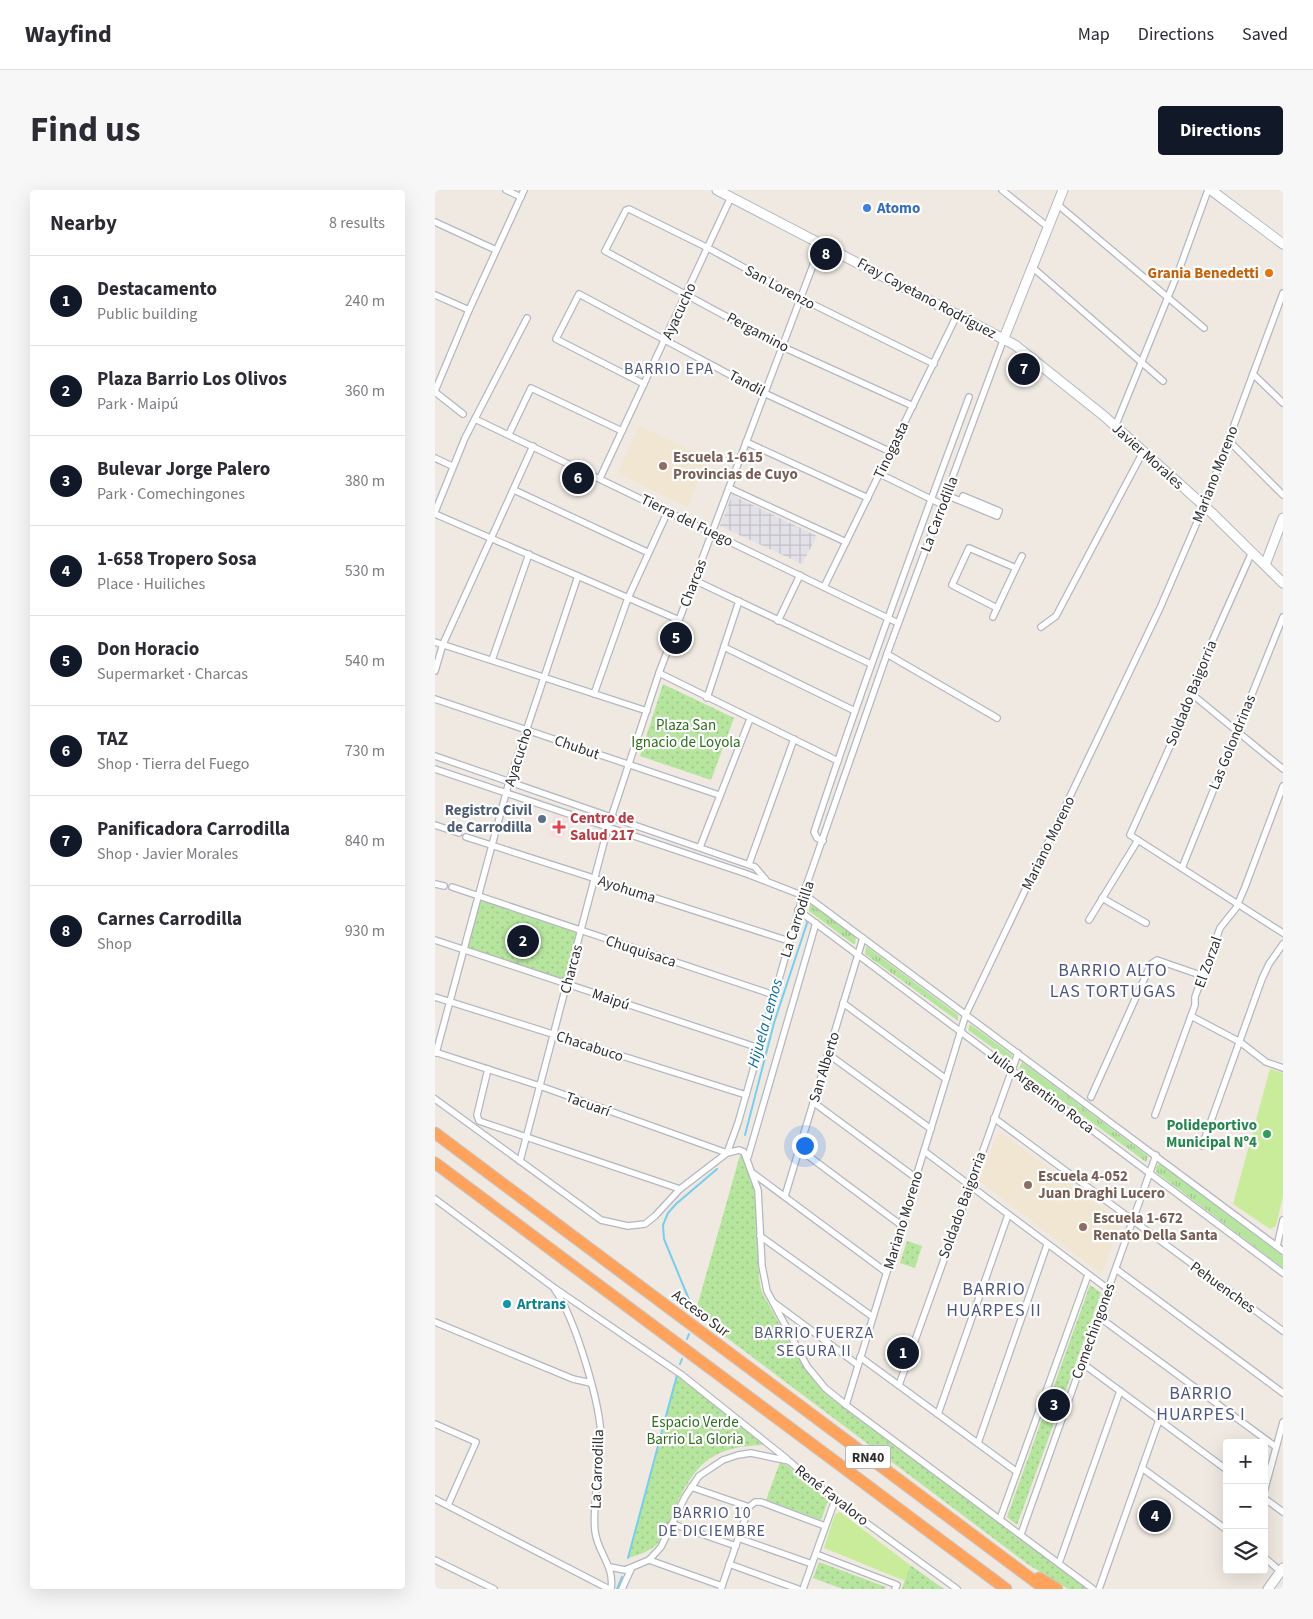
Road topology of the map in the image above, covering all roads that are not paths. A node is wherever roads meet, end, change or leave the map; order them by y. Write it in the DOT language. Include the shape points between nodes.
graph roads {
  1 [pos="505,190"];
  2 [pos="524,190"];
  3 [pos="717,190"];
  4 [pos="1002,190"];
  5 [pos="1063,190"];
  6 [pos="1210,190"];
  7 [pos="521,197"];
  8 [pos="731,197"];
  9 [pos="1057,204"];
  10 [pos="435,222"];
  11 [pos="1048,227"];
  12 [pos="821,244"];
  13 [pos="1283,244"];
  14 [pos="708,248"];
  15 [pos="496,250"];
  16 [pos="605,252"];
  17 [pos="1032,267"];
  18 [pos="1283,293"];
  19 [pos="687,294"];
  20 [pos="435,295"];
  21 [pos="801,298"];
  22 [pos="1168,298"];
  23 [pos="469,310"];
  24 [pos="959,313"];
  25 [pos="527,318"];
  26 [pos="1204,328"];
  27 [pos="1004,338"];
  28 [pos="665,339"];
  29 [pos="783,347"];
  30 [pos="1142,362"];
  31 [pos="934,364"];
  32 [pos="1253,374"];
  33 [pos="1163,381"];
  34 [pos="644,384"];
  35 [pos="435,391"];
  36 [pos="764,393"];
  37 [pos="969,397"];
  38 [pos="1283,403"];
  39 [pos="913,406"];
  40 [pos="463,414"];
  41 [pos="475,419"];
  42 [pos="1115,427"];
  43 [pos="622,432"];
  44 [pos="509,434"];
  45 [pos="1229,441"];
  46 [pos="746,442"];
  47 [pos="533,446"];
  48 [pos="891,452"];
  49 [pos="1143,452"];
  50 [pos="435,458"];
  51 [pos="452,466"];
  52 [pos="880,474"];
  53 [pos="600,478"];
  54 [pos="729,488"];
  55 [pos="514,490"];
  56 [pos="946,495"];
  57 [pos="1283,495"];
  58 [pos="868,498"];
  59 [pos="931,500"];
  60 [pos="961,501"];
  61 [pos="943,505"];
  62 [pos="1204,506"];
  63 [pos="668,511"];
  64 [pos="435,513"];
  65 [pos="1283,518"];
  66 [pos="712,532"];
  67 [pos="491,537"];
  68 [pos="847,542"];
  69 [pos="647,552"];
  70 [pos="1252,552"];
  71 [pos="529,554"];
  72 [pos="1022,556"];
  73 [pos="1265,565"];
  74 [pos="1016,568"];
  75 [pos="800,575"];
  76 [pos="578,576"];
  77 [pos="694,580"];
  78 [pos="1283,583"];
  79 [pos="825,587"];
  80 [pos="628,598"];
  81 [pos="739,601"];
  82 [pos="997,608"];
  83 [pos="993,617"];
  84 [pos="1283,617"];
  85 [pos="887,618"];
  86 [pos="679,620"];
  87 [pos="778,621"];
  88 [pos="898,623"];
  89 [pos="1041,627"];
  90 [pos="435,642"];
  91 [pos="443,644"];
  92 [pos="724,647"];
  93 [pos="887,654"];
  94 [pos="492,660"];
  95 [pos="871,664"];
  96 [pos="435,670"];
  97 [pos="659,673"];
  98 [pos="545,678"];
  99 [pos="593,694"];
  100 [pos="1193,695"];
  101 [pos="707,698"];
  102 [pos="435,699"];
  103 [pos="647,711"];
  104 [pos="855,711"];
  105 [pos="997,718"];
  106 [pos="750,719"];
  107 [pos="527,730"];
  108 [pos="1237,732"];
  109 [pos="793,739"];
  110 [pos="435,756"];
  111 [pos="837,761"];
  112 [pos="629,764"];
  113 [pos="435,769"];
  114 [pos="1283,769"];
  115 [pos="509,782"];
  116 [pos="1283,786"];
  117 [pos="506,792"];
  118 [pos="719,795"];
  119 [pos="611,817"];
  120 [pos="435,825"];
  121 [pos="608,827"];
  122 [pos="459,833"];
  123 [pos="466,837"];
  124 [pos="823,840"];
  125 [pos="1138,840"];
  126 [pos="493,846"];
  127 [pos="700,847"];
  128 [pos="749,864"];
  129 [pos="1181,868"];
  130 [pos="595,879"];
  131 [pos="766,880"];
  132 [pos="435,884"];
  133 [pos="444,886"];
  134 [pos="452,887"];
  135 [pos="803,895"];
  136 [pos="479,896"];
  137 [pos="1102,898"];
  138 [pos="1239,903"];
  139 [pos="798,910"];
  140 [pos="1089,920"];
  141 [pos="816,923"];
  142 [pos="1146,923"];
  143 [pos="581,932"];
  144 [pos="1283,932"];
  145 [pos="863,938"];
  146 [pos="435,940"];
  147 [pos="789,941"];
  148 [pos="1283,944"];
  149 [pos="465,950"];
  150 [pos="858,954"];
  151 [pos="1203,976"];
  152 [pos="567,984"];
  153 [pos="774,995"];
  154 [pos="435,997"];
  155 [pos="450,1002"];
  156 [pos="843,1003"];
  157 [pos="965,1014"];
  158 [pos="1191,1016"];
  159 [pos="961,1032"];
  160 [pos="553,1034"];
  161 [pos="1240,1042"];
  162 [pos="759,1048"];
  163 [pos="435,1053"];
  164 [pos="1018,1053"];
  165 [pos="828,1054"];
  166 [pos="1283,1068"];
  167 [pos="488,1069"];
  168 [pos="1012,1069"];
  169 [pos="946,1080"];
  170 [pos="540,1086"];
  171 [pos="746,1095"];
  172 [pos="1091,1097"];
  173 [pos="435,1099"];
  174 [pos="813,1102"];
  175 [pos="1155,1115"];
  176 [pos="994,1118"];
  177 [pos="931,1128"];
  178 [pos="435,1133"];
  179 [pos="526,1138"];
  180 [pos="1202,1146"];
  181 [pos="799,1148"];
  182 [pos="924,1151"];
  183 [pos="727,1153"];
  184 [pos="1156,1155"];
  185 [pos="748,1157"];
  186 [pos="520,1161"];
  187 [pos="438,1166"];
  188 [pos="1149,1172"];
  189 [pos="754,1174"];
  190 [pos="916,1178"];
  191 [pos="969,1186"];
  192 [pos="680,1189"];
  193 [pos="785,1196"];
  194 [pos="435,1199"];
  195 [pos="1008,1215"];
  196 [pos="1283,1220"];
  197 [pos="1132,1221"];
  198 [pos="901,1226"];
  199 [pos="761,1236"];
  200 [pos="1047,1245"];
  201 [pos="1277,1246"];
  202 [pos="1283,1251"];
  203 [pos="1115,1269"];
  204 [pos="887,1272"];
  205 [pos="1283,1273"];
  206 [pos="1088,1275"];
  207 [pos="553,1287"];
  208 [pos="1108,1289"];
  209 [pos="771,1300"];
  210 [pos="873,1317"];
  211 [pos="1099,1317"];
  212 [pos="435,1322"];
  213 [pos="1283,1331"];
  214 [pos="860,1357"];
  215 [pos="1082,1363"];
  216 [pos="858,1365"];
  217 [pos="591,1383"];
  218 [pos="899,1385"];
  219 [pos="1120,1391"];
  220 [pos="1283,1393"];
  221 [pos="797,1405"];
  222 [pos="846,1405"];
  223 [pos="939,1414"];
  224 [pos="1159,1420"];
  225 [pos="1283,1422"];
  226 [pos="435,1424"];
  227 [pos="978,1443"];
  228 [pos="1276,1448"];
  229 [pos="789,1461"];
  230 [pos="1223,1467"];
  231 [pos="1142,1468"];
  232 [pos="1017,1472"];
  233 [pos="1266,1484"];
  234 [pos="691,1487"];
  235 [pos="435,1499"];
  236 [pos="835,1500"];
  237 [pos="1268,1501"];
  238 [pos="448,1505"];
  239 [pos="749,1507"];
  240 [pos="1283,1512"];
  241 [pos="1000,1519"];
  242 [pos="917,1523"];
  243 [pos="673,1524"];
  244 [pos="825,1526"];
  245 [pos="1226,1529"];
  246 [pos="1021,1534"];
  247 [pos="738,1538"];
  248 [pos="735,1546"];
  249 [pos="816,1554"];
  250 [pos="435,1560"];
  251 [pos="649,1560"];
  252 [pos="1268,1561"];
  253 [pos="729,1564"];
  254 [pos="812,1564"];
  255 [pos="1059,1564"];
  256 [pos="610,1567"];
  257 [pos="631,1569"];
  258 [pos="1280,1572"];
  259 [pos="721,1587"];
  260 [pos="896,1587"];
  261 [pos="625,1588"];
  262 [pos="494,1589"];
  263 [pos="610,1589"];
  264 [pos="799,1589"];
  265 [pos="803,1589"];
  266 [pos="957,1589"];
  267 [pos="997,1589"];
  268 [pos="1006,1589"];
  269 [pos="1045,1589"];
  270 [pos="1057,1589"];
  271 [pos="1093,1589"];
  272 [pos="1099,1589"];
  273 [pos="1268,1589"];
  274 [pos="1279,1589"];
  1 -- 7 [label="street"];
  2 -- 7 [label="street"];
  3 -- 8 [label="street, Fray Cayetano Rodríguez"];
  4 -- 11 [label="street"];
  5 -- 9 [label="street, La Carrodilla"];
  6 -- 13 [label="street"];
  6 -- 22 [label="street"];
  7 -- 15 [label="street"];
  8 -- 12 [label="street, Fray Cayetano Rodríguez"];
  8 -- 14 [label="street, Ayacucho"];
  9 -- 11 [label="street, La Carrodilla"];
  9 -- 22 [label="street"];
  10 -- 15 [label="street"];
  11 -- 17 [label="street, La Carrodilla"];
  12 -- 21 [label="street, Charcas"];
  12 -- 24 [label="street, Fray Cayetano Rodríguez"];
  14 -- 16 [label="street, San Lorenzo" via="627,208"];
  14 -- 19 [label="street, Ayacucho"];
  14 -- 21 [label="street, San Lorenzo"];
  15 -- 23 [label="street"];
  16 -- 19 [label="street, Pergamino"];
  17 -- 27 [label="street, La Carrodilla"];
  17 -- 30 [label="street"];
  18 -- 32 [label="street, Mariano Moreno"];
  19 -- 28 [label="street, Ayacucho"];
  19 -- 29 [label="street, Pergamino"];
  20 -- 23 [label="street"];
  21 -- 29 [label="street, Charcas"];
  21 -- 31 [label="street, San Lorenzo"];
  22 -- 26 [label="street"];
  22 -- 30 [label="street"];
  23 -- 35 [label="street"];
  24 -- 27 [label="street, Fray Cayetano Rodríguez"];
  24 -- 31 [label="street, Tinogasta"];
  25 -- 41 [label="street"];
  27 -- 42 [label="street, Javier Morales"];
  27 -- 56 [label="street, La Carrodilla"];
  28 -- 34 [label="street, Ayacucho"];
  28 -- 34 [label="street, Tandil" via="579,294 556,339"];
  28 -- 36 [label="street, Tandil"];
  29 -- 36 [label="street, Charcas"];
  29 -- 39 [label="street, Pergamino"];
  30 -- 33 [label="street"];
  30 -- 42 [label="street"];
  31 -- 39 [label="street, Tinogasta"];
  32 -- 38 [label="street"];
  32 -- 45 [label="street, Mariano Moreno"];
  34 -- 43 [label="street, Ayacucho"];
  35 -- 40 [label="street"];
  36 -- 46 [label="street, Charcas"];
  36 -- 48 [label="street, Tandil"];
  37 -- 59 [label="street, La Carrodilla"];
  39 -- 48 [label="street, Tinogasta"];
  41 -- 44 [label="street, Tierra del Fuego"];
  41 -- 51 [label="street"];
  42 -- 49 [label="street, Javier Morales"];
  43 -- 44 [label="street" via="531,388"];
  43 -- 53 [label="street, Ayacucho"];
  44 -- 47 [label="street, Tierra del Fuego"];
  45 -- 57 [label="street"];
  45 -- 62 [label="street, Mariano Moreno"];
  46 -- 54 [label="street, Charcas"];
  46 -- 58 [label="street"];
  47 -- 53 [label="street, Tierra del Fuego"];
  47 -- 55 [label="street"];
  48 -- 52 [label="street, Tinogasta"];
  49 -- 62 [label="street, Javier Morales"];
  49 -- 89 [label="street" via="1056,616"];
  50 -- 51 [label="street"];
  51 -- 64 [label="street"];
  52 -- 58 [label="street, Tinogasta"];
  52 -- 59 [label="street"];
  53 -- 63 [label="street, Tierra del Fuego"];
  54 -- 66 [label="street, Charcas"];
  54 -- 68 [label="street"];
  55 -- 67 [label="street"];
  55 -- 69 [label="street"];
  56 -- 60 [label="street"];
  56 -- 61 [label="street, La Carrodilla"];
  58 -- 68 [label="street, Tinogasta"];
  59 -- 61 [label="street"];
  59 -- 85 [label="street, La Carrodilla"];
  60 -- 60 [label="street" via="997,516 999,511 963,496"];
  61 -- 88 [label="street, La Carrodilla"];
  62 -- 70 [label="street, Javier Morales"];
  62 -- 157 [label="street, Mariano Moreno" via="1126,681"];
  63 -- 66 [label="street, Tierra del Fuego"];
  63 -- 69 [label="street"];
  64 -- 67 [label="street"];
  65 -- 73 [label="street"];
  66 -- 75 [label="street, Tierra del Fuego"];
  66 -- 77 [label="street, Charcas"];
  67 -- 71 [label="street"];
  67 -- 91 [label="street"];
  68 -- 79 [label="street, Tinogasta"];
  69 -- 80 [label="street"];
  70 -- 73 [label="street, Javier Morales"];
  70 -- 100 [label="street, Soldado Baigorria" via="1203,662 1203,673"];
  71 -- 76 [label="street"];
  71 -- 94 [label="street"];
  72 -- 74 [label="street"];
  73 -- 78 [label="street, Javier Morales"];
  74 -- 82 [label="street"];
  74 -- 82 [label="street" via="969,548 952,585"];
  75 -- 79 [label="street, Tierra del Fuego"];
  75 -- 87 [label="street"];
  76 -- 80 [label="street"];
  76 -- 98 [label="street, Ayacucho"];
  77 -- 81 [label="street"];
  77 -- 86 [label="street, Charcas"];
  79 -- 85 [label="street, Tierra del Fuego"];
  80 -- 86 [label="street"];
  80 -- 99 [label="street"];
  81 -- 87 [label="street"];
  81 -- 92 [label="street"];
  82 -- 83 [label="street"];
  84 -- 108 [label="street, Las Golondrinas"];
  85 -- 88 [label="street, Tierra del Fuego"];
  85 -- 95 [label="street, La Carrodilla"];
  86 -- 97 [label="street, Charcas"];
  87 -- 95 [label="street"];
  88 -- 93 [label="street, La Carrodilla"];
  90 -- 91 [label="street"];
  91 -- 94 [label="street"];
  91 -- 96 [label="street"];
  92 -- 101 [label="street"];
  92 -- 104 [label="street"];
  93 -- 105 [label="street"];
  93 -- 124 [label="street, La Carrodilla"];
  94 -- 98 [label="street"];
  95 -- 104 [label="street, La Carrodilla"];
  97 -- 101 [label="street"];
  97 -- 103 [label="street, Charcas"];
  98 -- 99 [label="street"];
  98 -- 107 [label="street, Ayacucho"];
  99 -- 103 [label="street"];
  100 -- 108 [label="street"];
  100 -- 125 [label="street, Soldado Baigorria" via="1130,835"];
  101 -- 106 [label="street"];
  102 -- 107 [label="street, Chubut"];
  103 -- 112 [label="street, Charcas"];
  104 -- 111 [label="street, La Carrodilla"];
  106 -- 109 [label="street"];
  106 -- 118 [label="street"];
  107 -- 112 [label="street, Chubut"];
  107 -- 115 [label="street, Ayacucho"];
  108 -- 114 [label="street"];
  108 -- 129 [label="street, Las Golondrinas"];
  109 -- 111 [label="street"];
  109 -- 128 [label="street"];
  110 -- 115 [label="street"];
  111 -- 124 [label="street, La Carrodilla" via="814,832"];
  112 -- 118 [label="street, Chubut"];
  112 -- 119 [label="street, Charcas"];
  113 -- 117 [label="street, Julio Argentino Roca"];
  115 -- 117 [label="street, Ayacucho"];
  115 -- 119 [label="street"];
  116 -- 138 [label="street, El Zorzal"];
  117 -- 121 [label="street, Julio Argentino Roca"];
  117 -- 126 [label="street, Ayacucho"];
  118 -- 127 [label="street"];
  119 -- 121 [label="street, Charcas"];
  119 -- 127 [label="street"];
  120 -- 122 [label="street"];
  121 -- 130 [label="street, Charcas"];
  121 -- 131 [label="street, Julio Argentino Roca"];
  123 -- 126 [label="street, Ayohuma"];
  124 -- 135 [label="street, La Carrodilla"];
  125 -- 129 [label="street"];
  125 -- 137 [label="street"];
  126 -- 130 [label="street, Ayohuma"];
  126 -- 136 [label="street, Ayacucho"];
  127 -- 128 [label="street"];
  128 -- 131 [label="street" via="757,868"];
  129 -- 138 [label="street"];
  130 -- 143 [label="street, Charcas"];
  130 -- 147 [label="street, Ayohuma"];
  131 -- 135 [label="street, Julio Argentino Roca"];
  132 -- 133 [label="street"];
  134 -- 136 [label="street, Chuquisaca"];
  135 -- 139 [label="street, La Carrodilla"];
  135 -- 145 [label="street, Julio Argentino Roca"];
  136 -- 143 [label="street, Chuquisaca"];
  136 -- 149 [label="street, Ayacucho"];
  137 -- 140 [label="street"];
  137 -- 142 [label="street"];
  138 -- 144 [label="street"];
  138 -- 151 [label="street, El Zorzal" via="1220,928"];
  139 -- 141 [label="street, Julio Argentino Roca"];
  139 -- 147 [label="street, La Carrodilla"];
  141 -- 150 [label="street, Julio Argentino Roca"];
  141 -- 185 [label="street, La Carrodilla"];
  143 -- 152 [label="street, Charcas"];
  143 -- 153 [label="street, Chuquisaca"];
  145 -- 150 [label="street, San Alberto"];
  145 -- 157 [label="street, Julio Argentino Roca"];
  146 -- 149 [label="street, Maipú"];
  147 -- 153 [label="street, La Carrodilla"];
  148 -- 161 [label="street" via="1265,971"];
  149 -- 152 [label="street, Maipú"];
  149 -- 155 [label="street, Ayacucho"];
  150 -- 156 [label="street, San Alberto"];
  150 -- 159 [label="street, Julio Argentino Roca"];
  151 -- 158 [label="street, El Zorzal"];
  151 -- 172 [label="street" via="1157,960 1151,964"];
  152 -- 160 [label="street, Charcas"];
  152 -- 162 [label="street, Maipú"];
  153 -- 162 [label="street, La Carrodilla"];
  154 -- 155 [label="street, Chacabuco"];
  155 -- 160 [label="street, Chacabuco"];
  155 -- 163 [label="street, Ayacucho"];
  156 -- 165 [label="street, San Alberto"];
  156 -- 169 [label="street"];
  157 -- 159 [label="street, Mariano Moreno"];
  157 -- 164 [label="street, Julio Argentino Roca"];
  158 -- 161 [label="street"];
  158 -- 175 [label="street, El Zorzal"];
  159 -- 168 [label="street, Julio Argentino Roca"];
  159 -- 169 [label="street, Mariano Moreno"];
  160 -- 170 [label="street, Charcas"];
  160 -- 171 [label="street, Chacabuco"];
  161 -- 166 [label="street" via="1266,1062"];
  161 -- 180 [label="street"];
  162 -- 171 [label="street, La Carrodilla"];
  163 -- 167 [label="street, Tacuarí"];
  164 -- 168 [label="street, Soldado Baigorria"];
  164 -- 184 [label="street, Julio Argentino Roca"];
  165 -- 174 [label="street, San Alberto"];
  165 -- 177 [label="street"];
  167 -- 170 [label="street, Tacuarí"];
  167 -- 179 [label="street" via="477,1115 479,1120"];
  168 -- 176 [label="street, Soldado Baigorria"];
  168 -- 188 [label="street, Julio Argentino Roca"];
  169 -- 177 [label="street, Mariano Moreno"];
  170 -- 179 [label="street, Charcas"];
  170 -- 183 [label="street, Tacuarí"];
  171 -- 183 [label="street, La Carrodilla"];
  173 -- 186 [label="street"];
  174 -- 181 [label="street, San Alberto"];
  174 -- 190 [label="street"];
  176 -- 191 [label="street, Soldado Baigorria"];
  176 -- 197 [label="street, Pehuenches"];
  177 -- 182 [label="street, Mariano Moreno"];
  178 -- 221 [label="highway, Acceso Sur / RN40"];
  179 -- 186 [label="street, Charcas"];
  179 -- 192 [label="street"];
  181 -- 193 [label="street, San Alberto"];
  181 -- 198 [label="street"];
  182 -- 190 [label="street, Mariano Moreno"];
  182 -- 191 [label="street"];
  183 -- 185 [label="street" via="741,1150"];
  183 -- 192 [label="street"];
  184 -- 188 [label="street, Comechingones"];
  184 -- 201 [label="street, Julio Argentino Roca"];
  185 -- 189 [label="street"];
  186 -- 192 [label="street" via="601,1220 628,1226 645,1224"];
  187 -- 242 [label="highway, RN40"];
  188 -- 197 [label="street, Comechingones"];
  188 -- 205 [label="street, Julio Argentino Roca"];
  189 -- 193 [label="street"];
  189 -- 199 [label="street" via="759,1190"];
  190 -- 198 [label="street, Mariano Moreno"];
  191 -- 195 [label="street"];
  191 -- 218 [label="street, Soldado Baigorria"];
  193 -- 204 [label="street"];
  194 -- 207 [label="street"];
  195 -- 200 [label="street"];
  195 -- 223 [label="street"];
  196 -- 201 [label="street"];
  197 -- 203 [label="street, Comechingones"];
  197 -- 213 [label="street, Pehuenches"];
  198 -- 204 [label="street, Mariano Moreno"];
  199 -- 209 [label="street" via="764,1280"];
  199 -- 210 [label="street"];
  200 -- 206 [label="street"];
  200 -- 227 [label="street"];
  201 -- 202 [label="street, Julio Argentino Roca"];
  203 -- 208 [label="street, Comechingones"];
  203 -- 220 [label="street"];
  204 -- 210 [label="street, Mariano Moreno"];
  206 -- 208 [label="street"];
  206 -- 232 [label="street, Comechingones"];
  207 -- 217 [label="street, La Carrodilla" via="563,1302"];
  207 -- 229 [label="street" via="678,1372"];
  208 -- 211 [label="street, Comechingones"];
  209 -- 216 [label="street"];
  209 -- 222 [label="street" via="814,1376"];
  210 -- 214 [label="street, Mariano Moreno"];
  211 -- 215 [label="street, Comechingones"];
  211 -- 228 [label="street"];
  212 -- 217 [label="street" via="573,1379"];
  214 -- 216 [label="street, Mariano Moreno"];
  214 -- 218 [label="street"];
  215 -- 219 [label="street"];
  215 -- 246 [label="street, Comechingones"];
  216 -- 222 [label="street, Mariano Moreno"];
  217 -- 256 [label="street, La Carrodilla" via="601,1439 595,1532"];
  218 -- 223 [label="street"];
  219 -- 224 [label="street"];
  219 -- 255 [label="street"];
  221 -- 269 [label="highway, Acceso Sur / RN40"];
  221 -- 270 [label="highway" via="835,1426 1024,1568"];
  222 -- 241 [label="street"];
  223 -- 227 [label="street"];
  224 -- 230 [label="street"];
  224 -- 231 [label="street"];
  225 -- 228 [label="street"];
  226 -- 238 [label="street" via="476,1442"];
  227 -- 232 [label="street"];
  228 -- 233 [label="street"];
  229 -- 234 [label="street, René Favaloro" via="751,1453 738,1455 707,1469"];
  229 -- 236 [label="street, René Favaloro"];
  231 -- 245 [label="street"];
  231 -- 272 [label="street"];
  232 -- 241 [label="street, Comechingones"];
  234 -- 239 [label="street"];
  234 -- 243 [label="street, René Favaloro"];
  235 -- 238 [label="street"];
  236 -- 244 [label="street"];
  236 -- 266 [label="street, René Favaloro"];
  237 -- 240 [label="street"];
  238 -- 263 [label="street"];
  239 -- 244 [label="street" via="761,1502"];
  239 -- 247 [label="street"];
  241 -- 246 [label="street"];
  242 -- 267 [label="highway"];
  242 -- 268 [label="highway, RN40"];
  243 -- 248 [label="street"];
  243 -- 251 [label="street, René Favaloro" via="661,1547"];
  244 -- 249 [label="street"];
  246 -- 255 [label="street"];
  247 -- 248 [label="street"];
  247 -- 254 [label="street"];
  248 -- 253 [label="street"];
  249 -- 254 [label="street"];
  249 -- 260 [label="street"];
  250 -- 262 [label="street"];
  251 -- 257 [label="street, René Favaloro"];
  251 -- 259 [label="street"];
  252 -- 258 [label="street"];
  253 -- 259 [label="street"];
  253 -- 264 [label="street"];
  254 -- 265 [label="street"];
  255 -- 271 [label="street"];
  256 -- 257 [label="street, René Favaloro" via="624,1571"];
  256 -- 263 [label="street, La Carrodilla"];
  257 -- 261 [label="street"];
  258 -- 273 [label="street"];
  258 -- 274 [label="street"];
}
